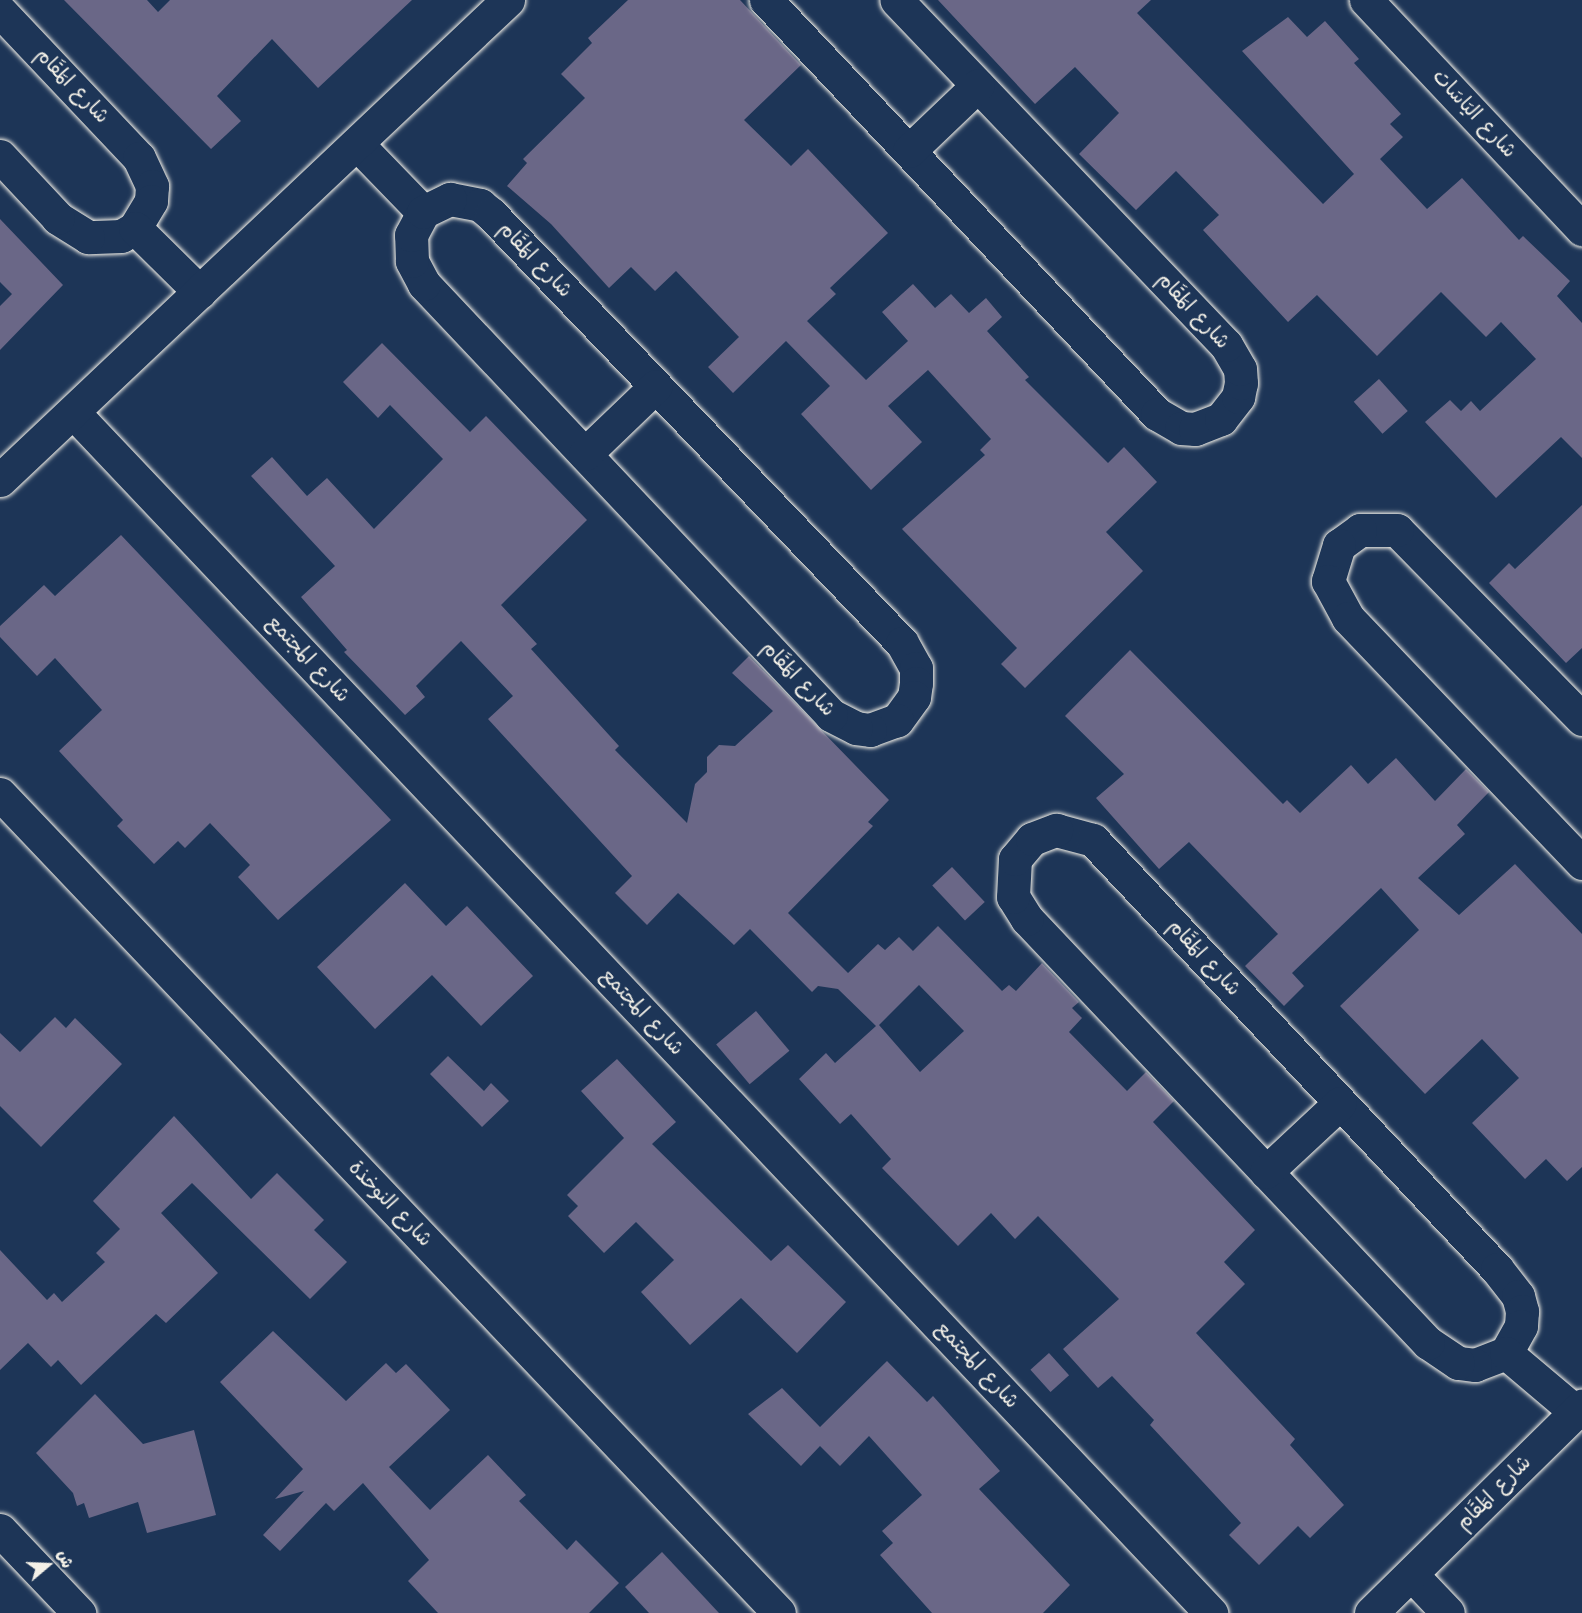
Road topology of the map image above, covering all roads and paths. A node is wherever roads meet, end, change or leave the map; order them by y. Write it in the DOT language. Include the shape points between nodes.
graph roads {
  1 [pos="508,0"];
  2 [pos="766,0"];
  3 [pos="896,0"];
  4 [pos="1366,0"];
  5 [pos="0,11"];
  6 [pos="978,85"];
  7 [pos="357,144"];
  8 [pos="909,151"];
  9 [pos="0,156"];
  10 [pos="423,212"];
  11 [pos="135,228"];
  12 [pos="1582,229"];
  13 [pos="200,292"];
  14 [pos="656,386"];
  15 [pos="73,412"];
  16 [pos="585,454"];
  17 [pos="0,480"];
  18 [pos="1582,719"];
  19 [pos="0,794"];
  20 [pos="1582,863"];
  21 [pos="1340,1103"];
  22 [pos="1266,1172"];
  23 [pos="1506,1353"];
  24 [pos="1579,1409"];
  25 [pos="0,1530"];
  26 [pos="1412,1575"];
  27 [pos="79,1613"];
  28 [pos="779,1613"];
  29 [pos="1211,1613"];
  30 [pos="1371,1613"];
  31 [pos="1448,1613"];
  1 -- 7 [label="street"];
  2 -- 8 [label="street, شارع المَقَام"];
  3 -- 6 [label="street, شارع المَقَام"];
  4 -- 12 [label="street, شارع اليَاسَات"];
  5 -- 11 [label="street, شارع المَقَام" via="148,171 151,201"];
  6 -- 8 [label="street"];
  6 -- 8 [label="street, شارع المَقَام" via="1235,356 1240,369 1238,397 1221,419 1195,429 1181,428 1157,414"];
  7 -- 10 [label="street"];
  7 -- 13 [label="street"];
  9 -- 11 [label="street" via="73,230 105,240"];
  10 -- 14 [label="street, شارع المَقَام" via="450,199 480,205"];
  10 -- 16 [label="street, شارع المَقَام" via="409,248 424,284"];
  11 -- 13 [label="street"];
  13 -- 15 [label="street"];
  14 -- 16 [label="street"];
  14 -- 16 [label="street, شارع المَقَام" via="902,643 916,668 916,682 914,697 902,715 870,729 849,726 831,715"];
  15 -- 17 [label="street"];
  15 -- 29 [label="street, شارع المجتمع"];
  18 -- 20 [label="street" via="1397,530 1360,530 1339,545 1328,580 1348,618"];
  19 -- 28 [label="street, شارع النوخذة"];
  21 -- 22 [label="street"];
  21 -- 22 [label="street, شارع المَقَام" via="1092,840 1056,830 1027,843 1011,871 1018,909"];
  21 -- 23 [label="street, شارع المَقَام" via="1518,1296 1521,1326"];
  22 -- 23 [label="street, شارع المَقَام" via="1443,1355 1475,1365"];
  23 -- 24 [label="street, شارع المَقَام"];
  24 -- 26 [label="street, شارع المَقَام"];
  25 -- 27 [label="street"];
  26 -- 30 [label="street, شارع المَقَام"];
  26 -- 31 [label="street"];
}
